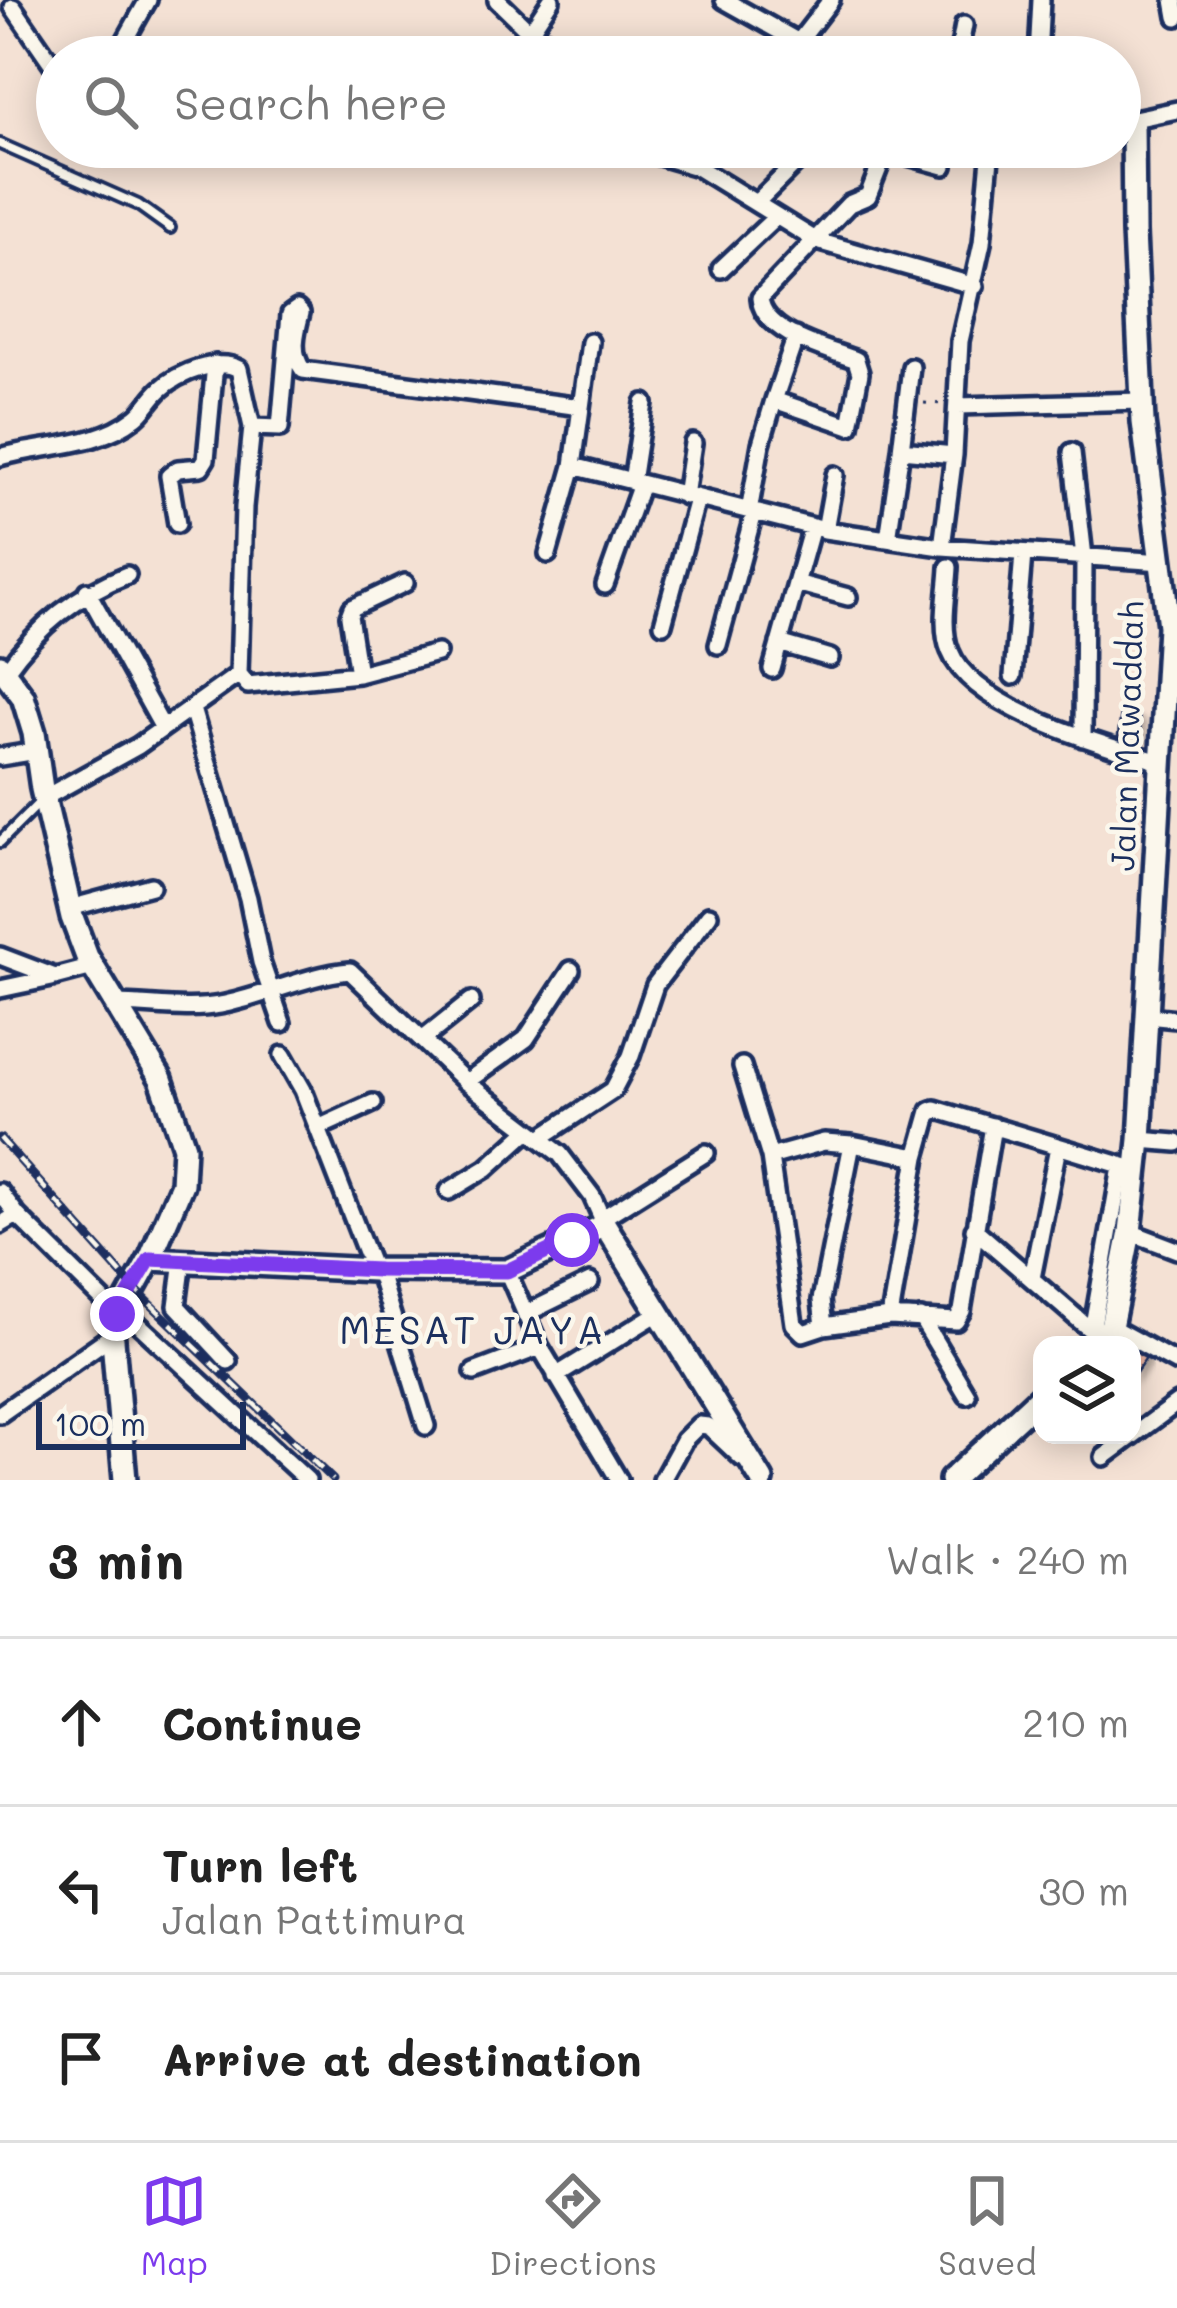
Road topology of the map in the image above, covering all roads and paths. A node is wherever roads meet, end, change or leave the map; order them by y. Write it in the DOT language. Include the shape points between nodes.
graph roads {
  1 [pos="148,0"];
  2 [pos="497,0"];
  3 [pos="551,0"];
  4 [pos="724,0"];
  5 [pos="831,0"];
  6 [pos="1041,0"];
  7 [pos="1174,0"];
  8 [pos="14,3"];
  9 [pos="1177,17"];
  10 [pos="0,22"];
  11 [pos="964,25"];
  12 [pos="530,32"];
  13 [pos="128,36"];
  14 [pos="538,36"];
  15 [pos="788,36"];
  16 [pos="801,36"];
  17 [pos="962,36"];
  18 [pos="1039,36"];
  19 [pos="36,38"];
  20 [pos="1177,110"];
  21 [pos="1141,119"];
  22 [pos="0,144"];
  23 [pos="36,160"];
  24 [pos="54,168"];
  25 [pos="699,168"];
  26 [pos="791,168"];
  27 [pos="875,168"];
  28 [pos="989,168"];
  29 [pos="1130,168"];
  30 [pos="756,203"];
  31 [pos="776,217"];
  32 [pos="170,228"];
  33 [pos="817,241"];
  34 [pos="721,269"];
  35 [pos="975,286"];
  36 [pos="796,336"];
  37 [pos="590,342"];
  38 [pos="215,364"];
  39 [pos="911,367"];
  40 [pos="775,400"];
  41 [pos="907,401"];
  42 [pos="1142,401"];
  43 [pos="644,403"];
  44 [pos="958,406"];
  45 [pos="581,407"];
  46 [pos="252,427"];
  47 [pos="693,443"];
  48 [pos="901,450"];
  49 [pos="1072,452"];
  50 [pos="954,455"];
  51 [pos="0,458"];
  52 [pos="573,466"];
  53 [pos="836,475"];
  54 [pos="636,483"];
  55 [pos="691,497"];
  56 [pos="752,513"];
  57 [pos="177,524"];
  58 [pos="818,528"];
  59 [pos="888,539"];
  60 [pos="942,547"];
  61 [pos="548,554"];
  62 [pos="1023,554"];
  63 [pos="1084,557"];
  64 [pos="1163,562"];
  65 [pos="949,567"];
  66 [pos="127,575"];
  67 [pos="405,583"];
  68 [pos="796,583"];
  69 [pos="605,585"];
  70 [pos="87,591"];
  71 [pos="848,597"];
  72 [pos="663,624"];
  73 [pos="779,644"];
  74 [pos="718,645"];
  75 [pos="437,652"];
  76 [pos="830,658"];
  77 [pos="3,668"];
  78 [pos="772,669"];
  79 [pos="239,674"];
  80 [pos="358,674"];
  81 [pos="1013,676"];
  82 [pos="192,709"];
  83 [pos="164,728"];
  84 [pos="1171,729"];
  85 [pos="1083,738"];
  86 [pos="37,751"];
  87 [pos="0,757"];
  88 [pos="1160,762"];
  89 [pos="44,798"];
  90 [pos="1168,804"];
  91 [pos="0,842"];
  92 [pos="151,886"];
  93 [pos="70,908"];
  94 [pos="709,915"];
  95 [pos="0,956"];
  96 [pos="93,967"];
  97 [pos="571,970"];
  98 [pos="55,977"];
  99 [pos="0,989"];
  100 [pos="273,990"];
  101 [pos="471,1001"];
  102 [pos="114,1004"];
  103 [pos="1147,1016"];
  104 [pos="1177,1019"];
  105 [pos="282,1023"];
  106 [pos="422,1040"];
  107 [pos="283,1055"];
  108 [pos="742,1066"];
  109 [pos="466,1082"];
  110 [pos="373,1103"];
  111 [pos="993,1126"];
  112 [pos="318,1128"];
  113 [pos="535,1134"];
  114 [pos="1140,1140"];
  115 [pos="1177,1143"];
  116 [pos="852,1144"];
  117 [pos="1058,1147"];
  118 [pos="706,1153"];
  119 [pos="770,1157"];
  120 [pos="917,1157"];
  121 [pos="1129,1169"];
  122 [pos="449,1191"];
  123 [pos="0,1192"];
  124 [pos="17,1215"];
  125 [pos="603,1222"];
  126 [pos="0,1225"];
  127 [pos="974,1229"];
  128 [pos="1130,1232"];
  129 [pos="1177,1250"];
  130 [pos="150,1259"];
  131 [pos="183,1260"];
  132 [pos="376,1270"];
  133 [pos="507,1271"];
  134 [pos="1032,1278"];
  135 [pos="590,1282"];
  136 [pos="119,1311"];
  137 [pos="658,1313"];
  138 [pos="525,1314"];
  139 [pos="890,1317"];
  140 [pos="921,1318"];
  141 [pos="824,1326"];
  142 [pos="1100,1335"];
  143 [pos="111,1336"];
  144 [pos="540,1347"];
  145 [pos="228,1361"];
  146 [pos="1177,1363"];
  147 [pos="474,1372"];
  148 [pos="556,1376"];
  149 [pos="967,1395"];
  150 [pos="1033,1403"];
  151 [pos="1177,1403"];
  152 [pos="0,1414"];
  153 [pos="426,1426"];
  154 [pos="1104,1457"];
  155 [pos="759,1476"];
  156 [pos="125,1480"];
  157 [pos="307,1480"];
  158 [pos="619,1480"];
  159 [pos="662,1480"];
  160 [pos="951,1480"];
  1 -- 13 [label="street"];
  2 -- 12 [label="street"];
  3 -- 12 [label="street"];
  4 -- 15 [label="street"];
  5 -- 16 [label="street"];
  6 -- 18 [label="street"];
  7 -- 9 [label="street"];
  8 -- 10 [label="street"];
  8 -- 19 [label="street"];
  11 -- 17 [label="street"];
  12 -- 14 [label="street"];
  20 -- 21 [label="street"];
  22 -- 23 [label="lane"];
  24 -- 32 [label="lane"];
  25 -- 30 [label="street"];
  26 -- 30 [label="street"];
  27 -- 33 [label="street" via="868,196 849,204"];
  28 -- 35 [label="street"];
  29 -- 42 [label="street, Jalan Mawaddah"];
  30 -- 31 [label="street"];
  31 -- 33 [label="street"];
  31 -- 34 [label="street"];
  33 -- 35 [label="street"];
  33 -- 36 [label="street" via="760,298 763,312"];
  35 -- 44 [label="street" via="960,341"];
  36 -- 40 [label="street"];
  36 -- 40 [label="street" via="856,360 852,423"];
  37 -- 45 [label="street"];
  38 -- 46 [label="street" via="239,369"];
  38 -- 51 [label="street" via="161,389 133,420 96,439"];
  38 -- 57 [label="street" via="206,458 169,476"];
  39 -- 41 [label="street"];
  40 -- 56 [label="street"];
  41 -- 44 [label="path"];
  41 -- 48 [label="street"];
  42 -- 44 [label="street"];
  42 -- 64 [label="street, Jalan Mawaddah"];
  43 -- 54 [label="street"];
  44 -- 50 [label="street"];
  45 -- 46 [label="street" via="303,370 295,344 301,313 294,310 280,428"];
  45 -- 52 [label="street"];
  46 -- 79 [label="street"];
  47 -- 55 [label="street"];
  48 -- 50 [label="street"];
  48 -- 59 [label="street"];
  49 -- 63 [label="street"];
  50 -- 60 [label="street"];
  52 -- 54 [label="street"];
  52 -- 61 [label="street"];
  53 -- 58 [label="street"];
  54 -- 55 [label="street"];
  54 -- 69 [label="street"];
  55 -- 56 [label="street"];
  55 -- 72 [label="street"];
  56 -- 58 [label="street"];
  56 -- 74 [label="street"];
  58 -- 59 [label="street"];
  58 -- 68 [label="street"];
  59 -- 60 [label="street"];
  60 -- 62 [label="street"];
  62 -- 63 [label="street"];
  62 -- 81 [label="street"];
  63 -- 64 [label="street"];
  63 -- 85 [label="street"];
  64 -- 84 [label="street, Jalan Mawaddah"];
  65 -- 85 [label="street" via="947,644 957,665 1004,702"];
  66 -- 70 [label="street"];
  67 -- 80 [label="street" via="352,608"];
  68 -- 71 [label="street"];
  68 -- 73 [label="street"];
  70 -- 77 [label="street"];
  70 -- 83 [label="street"];
  73 -- 76 [label="street"];
  73 -- 78 [label="street"];
  75 -- 80 [label="street"];
  77 -- 86 [label="street" via="23,698"];
  79 -- 80 [label="street" via="248,685"];
  79 -- 82 [label="street"];
  82 -- 83 [label="street"];
  82 -- 100 [label="street"];
  83 -- 89 [label="street"];
  84 -- 88 [label="street, Jalan Mawaddah"];
  85 -- 88 [label="street"];
  86 -- 87 [label="street"];
  86 -- 89 [label="street"];
  88 -- 90 [label="street, Jalan Mawaddah"];
  89 -- 91 [label="lane"];
  89 -- 93 [label="street"];
  90 -- 103 [label="street, Jalan Mawaddah"];
  92 -- 93 [label="street"];
  93 -- 96 [label="street"];
  94 -- 113 [label="street" via="655,985 613,1090"];
  95 -- 98 [label="street"];
  96 -- 98 [label="street"];
  96 -- 102 [label="street"];
  97 -- 109 [label="street" via="526,1040"];
  98 -- 99 [label="street"];
  100 -- 102 [label="street" via="195,1008"];
  100 -- 105 [label="street"];
  100 -- 106 [label="street" via="350,971"];
  101 -- 106 [label="street"];
  102 -- 130 [label="street" via="161,1078 184,1147 182,1184"];
  103 -- 104 [label="street"];
  103 -- 114 [label="street, Jalan Mawaddah"];
  106 -- 109 [label="street"];
  107 -- 112 [label="street"];
  108 -- 119 [label="street"];
  109 -- 113 [label="street"];
  110 -- 112 [label="street"];
  111 -- 117 [label="street"];
  111 -- 120 [label="street" via="930,1111"];
  111 -- 127 [label="street"];
  112 -- 132 [label="street"];
  113 -- 122 [label="street"];
  113 -- 125 [label="street" via="575,1172"];
  114 -- 115 [label="street"];
  114 -- 121 [label="street, Jalan Mawaddah"];
  116 -- 119 [label="street" via="824,1142"];
  116 -- 120 [label="street"];
  116 -- 141 [label="street" via="821,1300"];
  117 -- 121 [label="street"];
  117 -- 134 [label="street"];
  118 -- 125 [label="street"];
  119 -- 141 [label="street" via="794,1324 803,1333"];
  120 -- 139 [label="street"];
  121 -- 128 [label="street, Jalan Mawaddah"];
  121 -- 142 [label="street"];
  123 -- 124 [label="street"];
  124 -- 126 [label="street"];
  124 -- 136 [label="street"];
  125 -- 133 [label="street"];
  125 -- 137 [label="street"];
  127 -- 134 [label="street"];
  127 -- 140 [label="street" via="959,1317"];
  128 -- 129 [label="street"];
  128 -- 142 [label="street, Jalan Mawaddah"];
  130 -- 131 [label="street"];
  130 -- 136 [label="street"];
  131 -- 132 [label="street"];
  131 -- 145 [label="street" via="177,1306"];
  132 -- 133 [label="street"];
  132 -- 153 [label="street"];
  133 -- 138 [label="street"];
  134 -- 142 [label="street"];
  135 -- 138 [label="street"];
  136 -- 143 [label="street"];
  136 -- 157 [label="street"];
  137 -- 148 [label="street"];
  137 -- 155 [label="street"];
  138 -- 144 [label="street"];
  139 -- 140 [label="street"];
  139 -- 141 [label="street"];
  140 -- 149 [label="street"];
  142 -- 146 [label="street"];
  143 -- 152 [label="street"];
  143 -- 156 [label="street"];
  144 -- 147 [label="street"];
  144 -- 148 [label="street"];
  148 -- 158 [label="street"];
  150 -- 160 [label="street"];
  151 -- 154 [label="street"];
  155 -- 159 [label="street" via="703,1424"];
}
